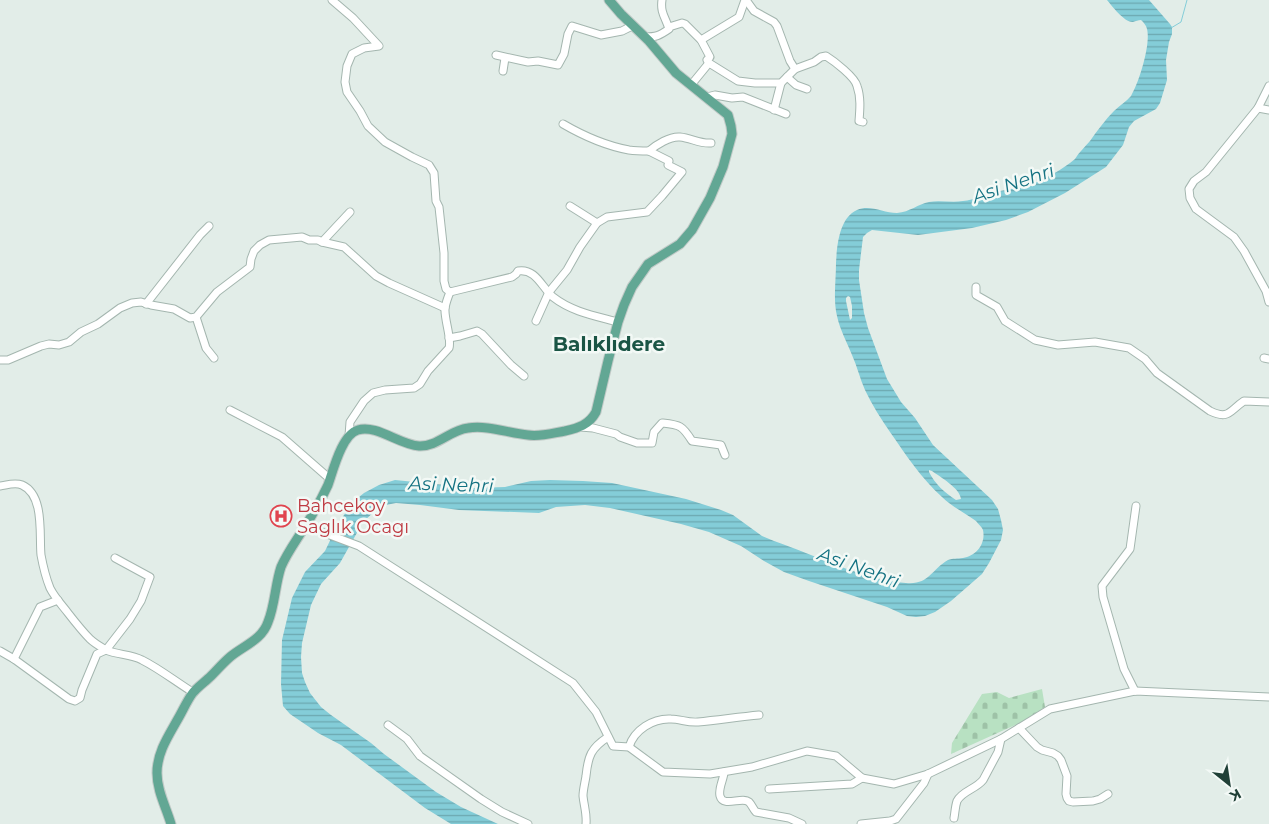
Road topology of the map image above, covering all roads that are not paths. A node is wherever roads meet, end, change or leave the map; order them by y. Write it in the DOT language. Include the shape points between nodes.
graph roads {
  1 [pos="332,0"];
  2 [pos="609,0"];
  3 [pos="662,0"];
  4 [pos="746,0"];
  5 [pos="632,26"];
  6 [pos="669,27"];
  7 [pos="645,37"];
  8 [pos="702,40"];
  9 [pos="496,55"];
  10 [pos="505,58"];
  11 [pos="709,63"];
  12 [pos="795,69"];
  13 [pos="503,71"];
  14 [pos="787,77"];
  15 [pos="781,83"];
  16 [pos="691,86"];
  17 [pos="1269,86"];
  18 [pos="807,89"];
  19 [pos="707,97"];
  20 [pos="1258,108"];
  21 [pos="774,110"];
  22 [pos="1269,110"];
  23 [pos="786,114"];
  24 [pos="863,122"];
  25 [pos="563,124"];
  26 [pos="711,143"];
  27 [pos="649,151"];
  28 [pos="570,206"];
  29 [pos="350,212"];
  30 [pos="597,223"];
  31 [pos="209,226"];
  32 [pos="322,242"];
  33 [pos="976,287"];
  34 [pos="450,292"];
  35 [pos="549,292"];
  36 [pos="1269,302"];
  37 [pos="146,304"];
  38 [pos="445,308"];
  39 [pos="196,317"];
  40 [pos="536,321"];
  41 [pos="618,322"];
  42 [pos="449,338"];
  43 [pos="214,358"];
  44 [pos="0,360"];
  45 [pos="524,376"];
  46 [pos="1269,402"];
  47 [pos="230,410"];
  48 [pos="580,427"];
  49 [pos="349,436"];
  50 [pos="725,455"];
  51 [pos="330,479"];
  52 [pos="0,486"];
  53 [pos="1136,506"];
  54 [pos="309,527"];
  55 [pos="115,558"];
  56 [pos="58,600"];
  57 [pos="106,650"];
  58 [pos="0,651"];
  59 [pos="14,659"];
  60 [pos="1135,691"];
  61 [pos="194,692"];
  62 [pos="1269,697"];
  63 [pos="759,715"];
  64 [pos="388,725"];
  65 [pos="1019,728"];
  66 [pos="608,737"];
  67 [pos="1001,739"];
  68 [pos="629,747"];
  69 [pos="724,772"];
  70 [pos="928,774"];
  71 [pos="862,778"];
  72 [pos="769,789"];
  73 [pos="1108,794"];
  74 [pos="954,818"];
  75 [pos="171,824"];
  76 [pos="528,824"];
  77 [pos="586,824"];
  78 [pos="802,824"];
  79 [pos="861,824"];
  1 -- 34 [label="street" via="379,46 352,54 347,66 347,92 368,126 385,142 429,164 434,173 444,253 444,280"];
  2 -- 5 [label="main road"];
  3 -- 6 [label="street" via="661,8"];
  4 -- 8 [label="street" via="739,17"];
  4 -- 12 [label="street" via="754,10 777,26"];
  5 -- 7 [label="main road"];
  5 -- 10 [label="street" via="601,35 572,26 558,65"];
  6 -- 7 [label="street" via="660,36"];
  6 -- 8 [label="street" via="685,24"];
  7 -- 16 [label="main road"];
  8 -- 11 [label="street" via="710,57"];
  9 -- 10 [label="street"];
  10 -- 13 [label="street"];
  11 -- 15 [label="street" via="738,81"];
  11 -- 16 [label="street"];
  12 -- 14 [label="street"];
  12 -- 24 [label="street" via="821,57 834,61 857,84 859,121"];
  14 -- 15 [label="street"];
  14 -- 18 [label="street"];
  15 -- 21 [label="street"];
  16 -- 19 [label="main road"];
  17 -- 20 [label="street"];
  19 -- 21 [label="street" via="743,97"];
  19 -- 41 [label="main road" via="728,116 732,134 716,186 686,238 648,264 642,272 632,287"];
  20 -- 22 [label="street"];
  20 -- 36 [label="street" via="1189,189 1196,209 1234,237 1244,251"];
  21 -- 23 [label="street"];
  25 -- 27 [label="street" via="618,147"];
  26 -- 27 [label="street" via="679,136 657,144"];
  27 -- 30 [label="street" via="682,172 647,212 607,217"];
  28 -- 30 [label="street"];
  29 -- 32 [label="street"];
  30 -- 35 [label="street"];
  31 -- 37 [label="street"];
  32 -- 38 [label="street" via="344,247 389,284"];
  32 -- 39 [label="street" via="302,237 260,244 254,251 250,267 218,292"];
  33 -- 46 [label="street" via="976,295 996,307 1005,320 1035,340 1058,344 1095,342 1129,348 1157,373 1219,415 1227,415 1244,401"];
  34 -- 35 [label="street" via="512,278 522,270 536,277"];
  34 -- 38 [label="street"];
  35 -- 40 [label="street"];
  35 -- 41 [label="street" via="577,311"];
  37 -- 39 [label="street"];
  37 -- 44 [label="street" via="132,303 120,308 69,342 41,346 8,360"];
  38 -- 42 [label="street"];
  39 -- 43 [label="street" via="206,348"];
  41 -- 48 [label="main road" via="596,412 591,421"];
  42 -- 45 [label="street" via="477,331"];
  42 -- 49 [label="street" via="448,348 420,384 414,388 373,393 364,401 350,422"];
  47 -- 51 [label="street" via="282,437"];
  48 -- 49 [label="main road" via="536,436 468,428 422,446 370,430 358,429"];
  48 -- 50 [label="street" via="652,444 654,432 662,424 676,424 692,441 720,445"];
  49 -- 51 [label="main road"];
  51 -- 54 [label="main road"];
  52 -- 56 [label="street" via="24,486 36,500 41,555 46,576"];
  53 -- 60 [label="street" via="1130,549 1102,586 1102,597 1124,669"];
  54 -- 61 [label="main road" via="285,560 265,630 230,657"];
  54 -- 66 [label="street" via="359,546 573,683 596,712"];
  55 -- 57 [label="street" via="150,578 141,601"];
  56 -- 57 [label="street" via="91,641"];
  56 -- 59 [label="street" via="40,607"];
  57 -- 59 [label="street" via="97,654 80,698 75,701"];
  57 -- 61 [label="street" via="137,657"];
  58 -- 59 [label="street"];
  60 -- 62 [label="street"];
  60 -- 65 [label="street" via="1050,709"];
  61 -- 75 [label="main road" via="166,739 159,758 158,782"];
  63 -- 68 [label="street" via="692,722 664,719 642,728"];
  64 -- 76 [label="street" via="407,739 420,756 480,799"];
  65 -- 67 [label="street"];
  65 -- 73 [label="street" via="1037,747 1061,760 1067,776 1069,800 1093,801"];
  66 -- 68 [label="street" via="613,746"];
  66 -- 77 [label="street" via="594,747 588,760 583,793"];
  67 -- 70 [label="street"];
  67 -- 74 [label="street" via="983,780 958,800"];
  68 -- 69 [label="street" via="663,772"];
  69 -- 71 [label="street" via="807,751 836,756"];
  69 -- 78 [label="street" via="720,794 724,801 746,801 756,812 789,818"];
  70 -- 71 [label="street" via="894,784"];
  70 -- 79 [label="street" via="896,819"];
  71 -- 72 [label="street" via="852,784"];
}
